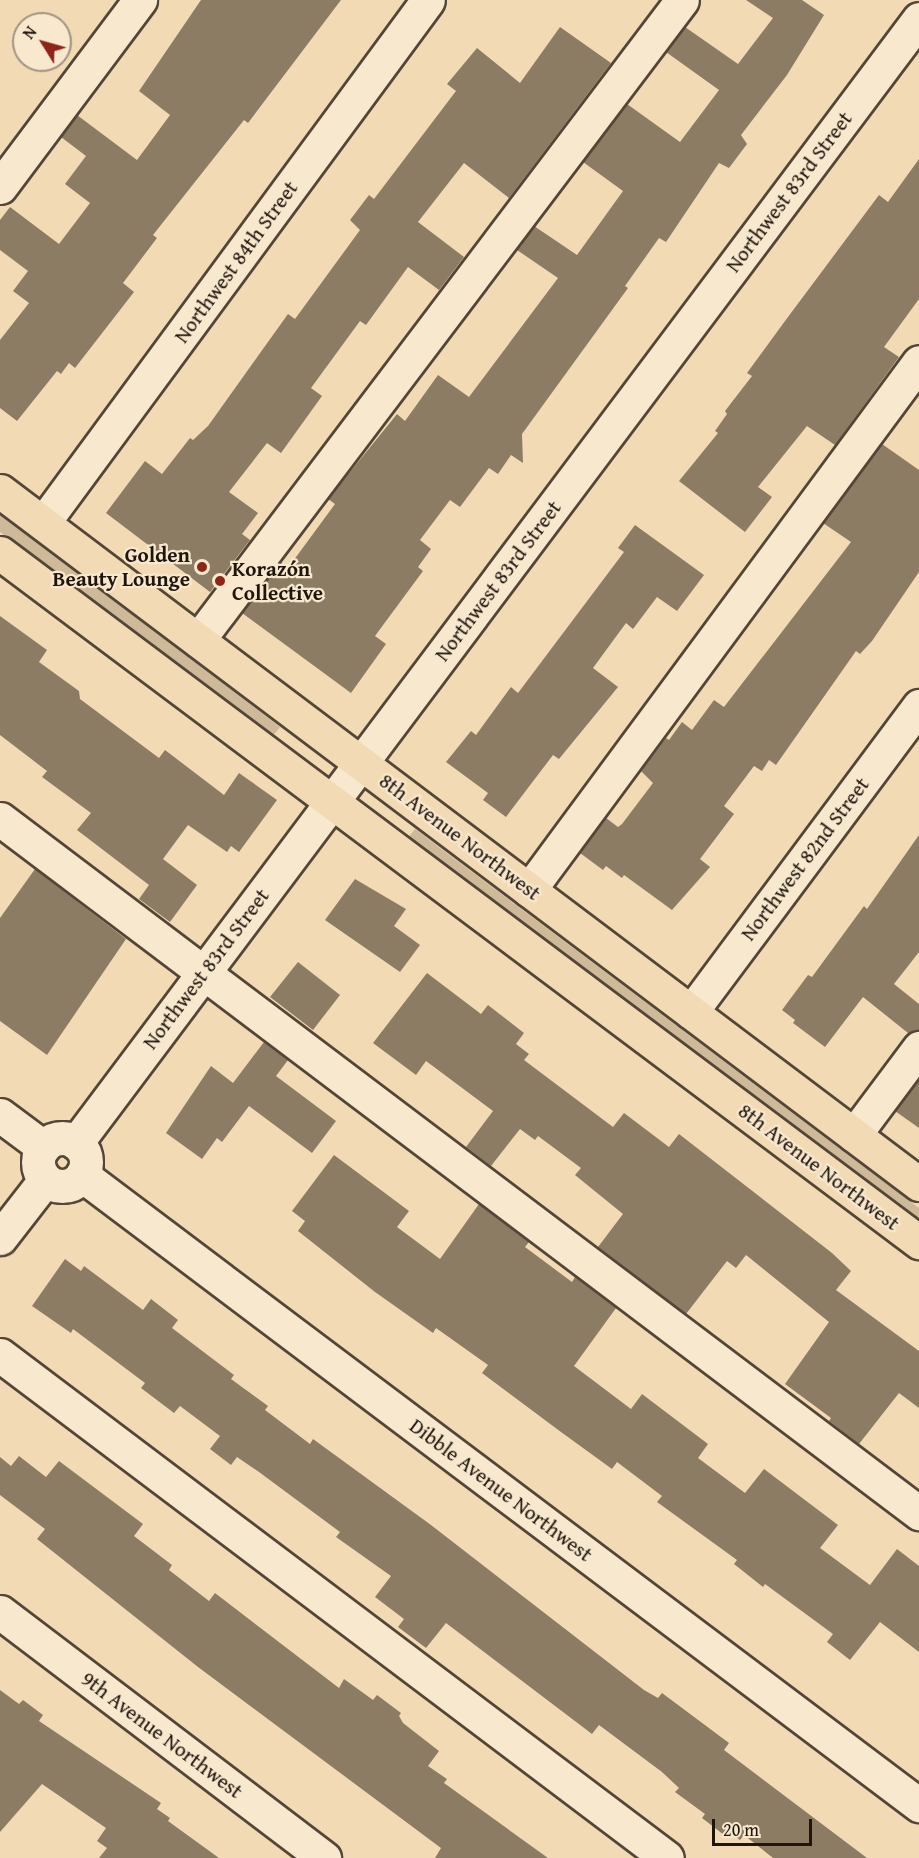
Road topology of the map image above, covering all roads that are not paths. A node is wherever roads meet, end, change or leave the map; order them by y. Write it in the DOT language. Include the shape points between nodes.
graph roads {
  1 [pos="140,0"];
  2 [pos="428,0"];
  3 [pos="682,0"];
  4 [pos="919,19"];
  5 [pos="0,187"];
  6 [pos="919,362"];
  7 [pos="0,491"];
  8 [pos="43,523"];
  9 [pos="0,552"];
  10 [pos="198,640"];
  11 [pos="919,706"];
  12 [pos="361,763"];
  13 [pos="332,803"];
  14 [pos="0,819"];
  15 [pos="529,890"];
  16 [pos="203,971"];
  17 [pos="691,1012"];
  18 [pos="919,1048"];
  19 [pos="0,1115"];
  20 [pos="854,1135"];
  21 [pos="76,1143"];
  22 [pos="42,1147"];
  23 [pos="82,1175"];
  24 [pos="45,1180"];
  25 [pos="919,1184"];
  26 [pos="0,1238"];
  27 [pos="919,1242"];
  28 [pos="0,1355"];
  29 [pos="919,1513"];
  30 [pos="0,1612"];
  31 [pos="919,1805"];
  32 [pos="324,1858"];
  33 [pos="667,1858"];
  1 -- 5 [label="street"];
  2 -- 8 [label="street, Northwest 84th Street"];
  3 -- 10 [label="street"];
  4 -- 12 [label="street, Northwest 83rd Street"];
  6 -- 15 [label="street"];
  7 -- 8 [label="main road, 8th Avenue Northwest"];
  8 -- 10 [label="main road, 8th Avenue Northwest"];
  9 -- 13 [label="main road, 8th Avenue Northwest"];
  10 -- 12 [label="main road, 8th Avenue Northwest"];
  11 -- 17 [label="street, Northwest 82nd Street"];
  12 -- 13 [label="street, Northwest 83rd Street"];
  12 -- 15 [label="main road, 8th Avenue Northwest"];
  13 -- 16 [label="street, Northwest 83rd Street"];
  13 -- 27 [label="main road, 8th Avenue Northwest"];
  14 -- 16 [label="street"];
  15 -- 17 [label="main road, 8th Avenue Northwest"];
  16 -- 21 [label="street, Northwest 83rd Street"];
  16 -- 29 [label="street"];
  17 -- 20 [label="main road, 8th Avenue Northwest"];
  18 -- 20 [label="street"];
  19 -- 22 [label="street"];
  20 -- 25 [label="main road, 8th Avenue Northwest"];
  21 -- 22 [label="street" via="58,1138"];
  21 -- 23 [label="street" via="86,1158"];
  22 -- 24 [label="street" via="37,1165"];
  23 -- 24 [label="street" via="69,1185"];
  23 -- 31 [label="street, Dibble Avenue Northwest"];
  24 -- 26 [label="street"];
  28 -- 33 [label="street"];
  30 -- 32 [label="street, 9th Avenue Northwest"];
}
